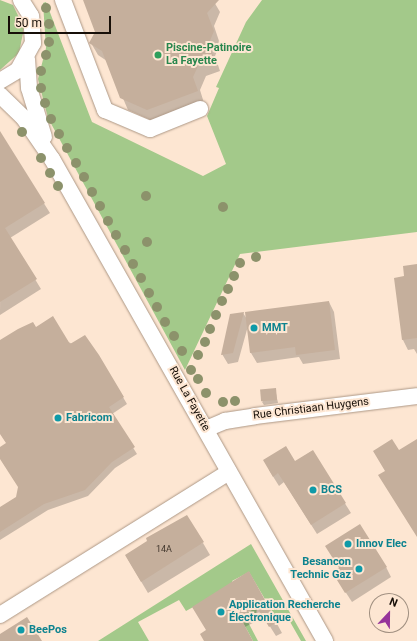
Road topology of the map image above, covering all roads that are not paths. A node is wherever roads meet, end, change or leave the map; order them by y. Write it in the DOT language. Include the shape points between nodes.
graph roads {
  1 [pos="21,0"];
  2 [pos="63,0"];
  3 [pos="27,59"];
  4 [pos="0,81"];
  5 [pos="0,95"];
  6 [pos="200,109"];
  7 [pos="52,159"];
  8 [pos="417,396"];
  9 [pos="206,429"];
  10 [pos="229,472"];
  11 [pos="0,615"];
  12 [pos="324,641"];
  1 -- 3 [label="street" via="34,26 33,43"];
  2 -- 6 [label="street" via="105,110 150,129"];
  3 -- 4 [label="street" via="18,70"];
  3 -- 7 [label="street, Rue La Fayette" via="34,110"];
  5 -- 7 [label="street, Rue La Fayette" via="23,117"];
  7 -- 9 [label="street, Rue La Fayette"];
  8 -- 9 [label="street, Rue Christiaan Huygens" via="240,418"];
  9 -- 10 [label="street, Rue La Fayette"];
  10 -- 11 [label="street"];
  10 -- 12 [label="street, Rue La Fayette"];
}
